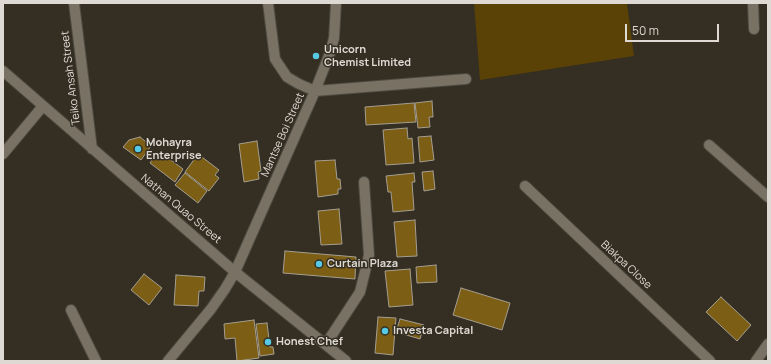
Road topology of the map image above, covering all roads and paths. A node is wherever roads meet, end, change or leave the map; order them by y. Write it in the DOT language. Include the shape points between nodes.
graph roads {
  1 [pos="74,3"];
  2 [pos="268,3"];
  3 [pos="336,3"];
  4 [pos="753,3"];
  5 [pos="754,29"];
  6 [pos="3,71"];
  7 [pos="466,79"];
  8 [pos="315,91"];
  9 [pos="43,106"];
  10 [pos="709,145"];
  11 [pos="92,149"];
  12 [pos="3,154"];
  13 [pos="364,182"];
  14 [pos="525,186"];
  15 [pos="768,196"];
  16 [pos="236,272"];
  17 [pos="71,310"];
  18 [pos="326,344"];
  19 [pos="768,344"];
  20 [pos="96,361"];
  21 [pos="168,361"];
  22 [pos="346,361"];
  23 [pos="710,361"];
  24 [pos="756,361"];
  1 -- 11 [label="street, Teiko Ansah Street"];
  2 -- 8 [label="street" via="275,59 287,77"];
  3 -- 8 [label="street, Mantse Boi Street" via="334,38"];
  4 -- 5 [label="street"];
  6 -- 9 [label="street, Nathan Quao Street"];
  7 -- 8 [label="street"];
  8 -- 16 [label="street, Mantse Boi Street"];
  9 -- 11 [label="street, Nathan Quao Street"];
  9 -- 12 [label="street"];
  10 -- 15 [label="street"];
  11 -- 16 [label="street, Nathan Quao Street"];
  13 -- 18 [label="street" via="369,255 360,292"];
  14 -- 23 [label="street, Biakpa Close"];
  16 -- 18 [label="street, Nathan Quao Street"];
  16 -- 21 [label="street, Mantse Boi Street" via="211,309"];
  17 -- 20 [label="street"];
  18 -- 22 [label="street, Nathan Quao Street"];
  19 -- 24 [label="street"];
}
